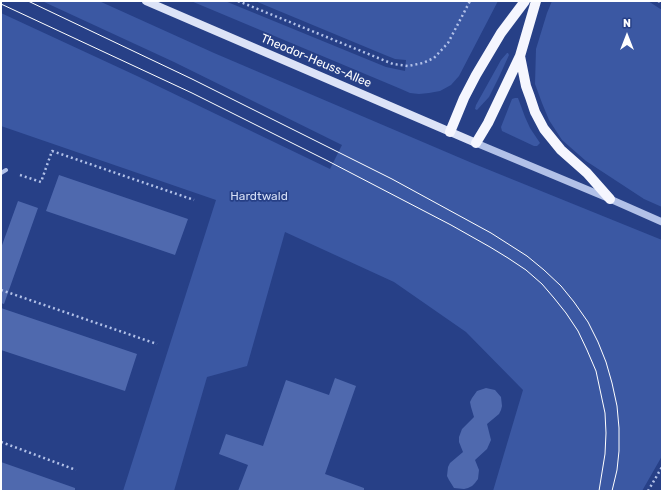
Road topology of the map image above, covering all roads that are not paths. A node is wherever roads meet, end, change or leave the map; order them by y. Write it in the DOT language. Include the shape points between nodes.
graph roads {
  1 [pos="146,1"];
  2 [pos="525,1"];
  3 [pos="536,1"];
  4 [pos="520,56"];
  5 [pos="450,132"];
  6 [pos="476,143"];
  7 [pos="6,170"];
  8 [pos="1,173"];
  9 [pos="610,199"];
  10 [pos="662,222"];
  1 -- 5 [label="main road, Theodor-Heuss-Allee"];
  2 -- 5 [label="main road" via="501,33 476,75"];
  3 -- 4 [label="main road"];
  4 -- 6 [label="main road"];
  4 -- 9 [label="main road" via="526,86 544,129 561,150 587,173"];
  5 -- 6 [label="main road, Theodor-Heuss-Allee"];
  6 -- 9 [label="street"];
  7 -- 8 [label="street"];
  9 -- 10 [label="street"];
}
